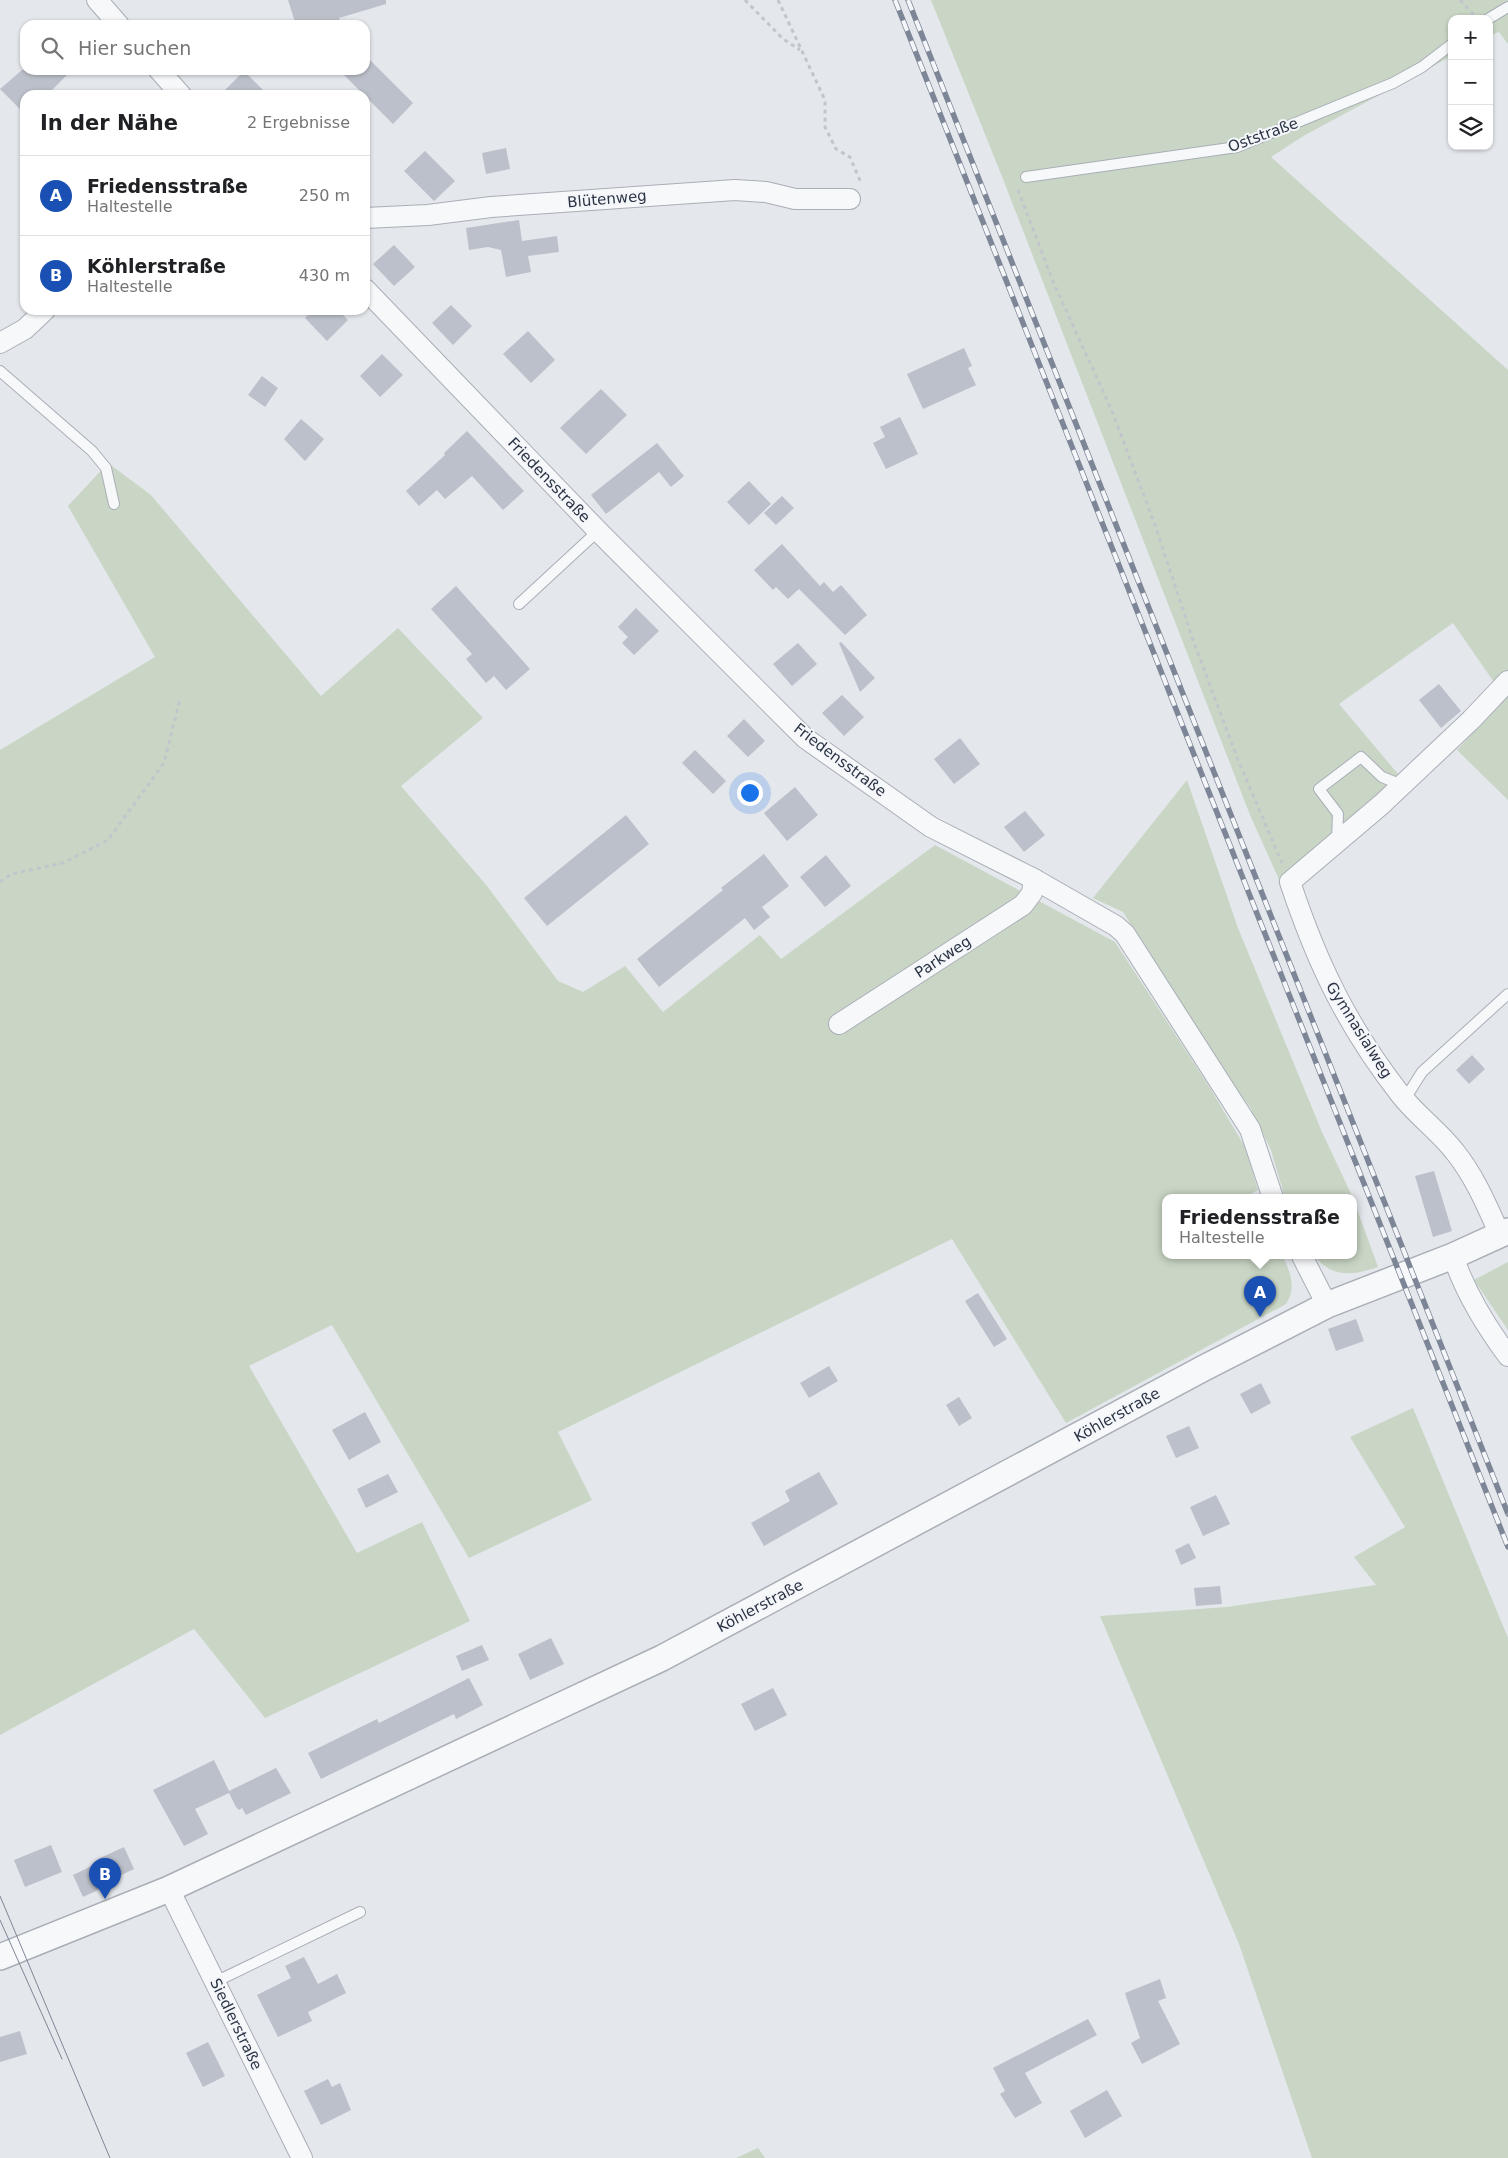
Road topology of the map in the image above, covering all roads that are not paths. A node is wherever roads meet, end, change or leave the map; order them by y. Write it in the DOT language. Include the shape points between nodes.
graph roads {
  1 [pos="97,0"];
  2 [pos="1508,7"];
  3 [pos="1493,16"];
  4 [pos="115,20"];
  5 [pos="1448,47"];
  6 [pos="163,75"];
  7 [pos="177,90"];
  8 [pos="1026,177"];
  9 [pos="850,199"];
  10 [pos="370,218"];
  11 [pos="370,294"];
  12 [pos="40,315"];
  13 [pos="0,343"];
  14 [pos="0,371"];
  15 [pos="114,504"];
  16 [pos="598,531"];
  17 [pos="519,604"];
  18 [pos="1508,681"];
  19 [pos="1402,786"];
  20 [pos="1337,842"];
  21 [pos="1034,878"];
  22 [pos="1508,994"];
  23 [pos="839,1024"];
  24 [pos="1405,1099"];
  25 [pos="1272,1194"];
  26 [pos="1504,1233"];
  27 [pos="1453,1256"];
  28 [pos="1304,1259"];
  29 [pos="1327,1305"];
  30 [pos="1508,1356"];
  31 [pos="169,1889"];
  32 [pos="360,1912"];
  33 [pos="0,1957"];
  34 [pos="215,1982"];
  35 [pos="302,2158"];
  1 -- 4 [label="street"];
  2 -- 3 [label="lane"];
  5 -- 8 [label="lane, Oststraße" via="1393,83 1237,147"];
  6 -- 7 [label="street"];
  9 -- 10 [label="street, Blütenweg" via="795,199 766,192 735,190"];
  11 -- 16 [label="street, Friedensstraße"];
  12 -- 13 [label="street" via="25,329"];
  14 -- 15 [label="lane" via="92,451 106,468"];
  16 -- 17 [label="lane"];
  16 -- 21 [label="street, Friedensstraße" via="805,738 931,827"];
  18 -- 19 [label="street"];
  19 -- 20 [label="street"];
  19 -- 20 [label="lane" via="1382,778 1361,757 1319,789 1338,814"];
  20 -- 24 [label="street, Gymnasialweg" via="1290,882 1309,939 1335,995 1366,1046"];
  21 -- 23 [label="street, Parkweg" via="1032,892 1024,905"];
  21 -- 25 [label="street, Friedensstraße" via="1125,934 1250,1129"];
  22 -- 24 [label="lane" via="1422,1072"];
  24 -- 26 [label="street, Gymnasialweg" via="1454,1150"];
  26 -- 27 [label="street, Köhlerstraße"];
  27 -- 29 [label="street, Köhlerstraße"];
  27 -- 30 [label="street" via="1477,1311"];
  28 -- 29 [label="street"];
  29 -- 31 [label="street, Köhlerstraße" via="662,1658"];
  31 -- 33 [label="street, Köhlerstraße"];
  31 -- 34 [label="street, Siedlerstraße"];
  32 -- 34 [label="lane"];
  34 -- 35 [label="street, Siedlerstraße"];
}
